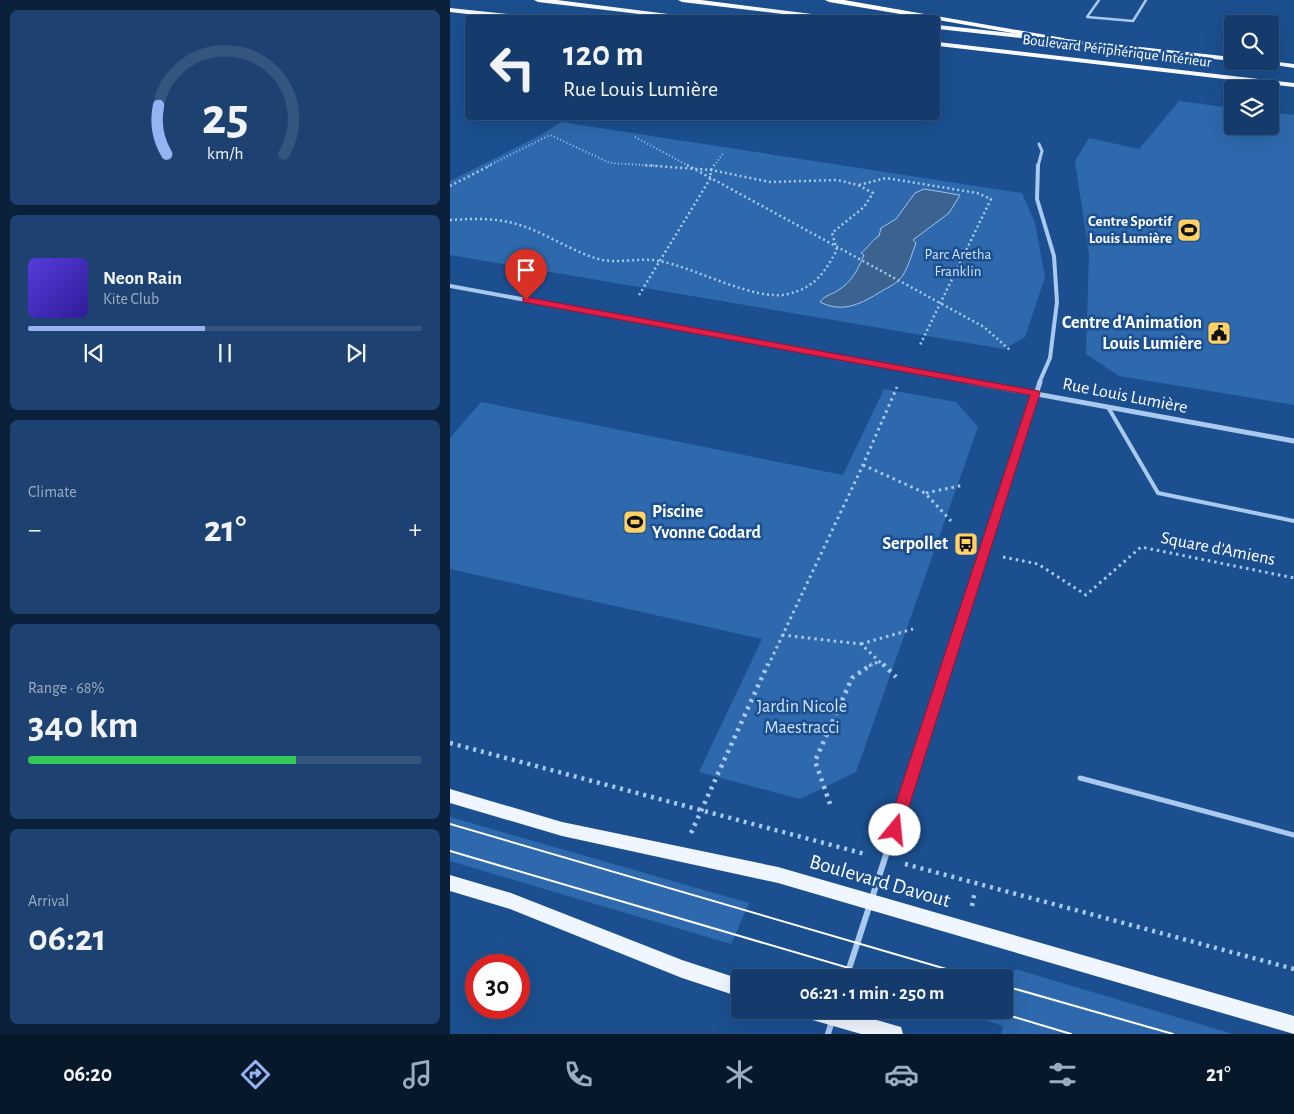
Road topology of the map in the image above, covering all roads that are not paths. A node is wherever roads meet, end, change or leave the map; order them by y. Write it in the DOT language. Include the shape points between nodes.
graph roads {
  1 [pos="538,0"];
  2 [pos="682,0"];
  3 [pos="729,0"];
  4 [pos="829,0"];
  5 [pos="1099,0"];
  6 [pos="1146,0"];
  7 [pos="450,10"];
  8 [pos="769,10"];
  9 [pos="499,15"];
  10 [pos="670,15"];
  11 [pos="814,15"];
  12 [pos="923,15"];
  13 [pos="940,18"];
  14 [pos="940,27"];
  15 [pos="1063,40"];
  16 [pos="940,44"];
  17 [pos="1224,58"];
  18 [pos="1279,64"];
  19 [pos="1294,66"];
  20 [pos="1294,85"];
  21 [pos="1040,144"];
  22 [pos="450,286"];
  23 [pos="1035,393"];
  24 [pos="1108,407"];
  25 [pos="1294,441"];
  26 [pos="1294,521"];
  27 [pos="1080,778"];
  28 [pos="450,796"];
  29 [pos="1294,835"];
  30 [pos="450,883"];
  31 [pos="872,902"];
  32 [pos="849,969"];
  33 [pos="731,985"];
  34 [pos="832,1020"];
  35 [pos="1294,1025"];
  36 [pos="894,1034"];
  1 -- 10 [label="highway"];
  2 -- 8 [label="highway"];
  3 -- 8 [label="highway"];
  4 -- 12 [label="highway"];
  5 -- 6 [label="lane" via="1087,17 1133,21"];
  7 -- 9 [label="highway"];
  8 -- 11 [label="highway"];
  13 -- 15 [label="highway"];
  14 -- 15 [label="highway"];
  15 -- 17 [label="highway"];
  16 -- 20 [label="highway, Boulevard Périphérique Intérieur"];
  18 -- 19 [label="highway"];
  21 -- 23 [label="street" via="1037,199 1054,256 1057,302 1050,358"];
  22 -- 23 [label="street, Rue Louis Lumière"];
  23 -- 24 [label="street, Rue Louis Lumière"];
  23 -- 31 [label="street"];
  24 -- 25 [label="street, Rue Louis Lumière"];
  24 -- 26 [label="lane" via="1158,493"];
  27 -- 29 [label="lane"];
  28 -- 31 [label="main road, Boulevard Davout" via="562,828 778,875"];
  30 -- 33 [label="main road" via="511,901"];
  31 -- 32 [label="street"];
  31 -- 35 [label="main road, Boulevard Davout"];
  34 -- 36 [label="main road"];
}
